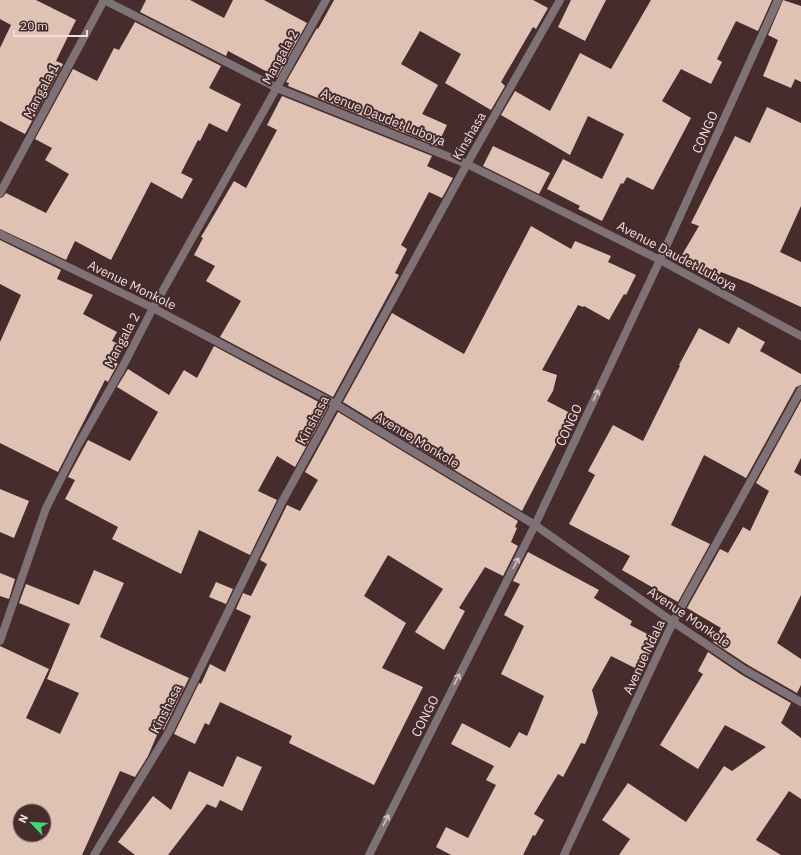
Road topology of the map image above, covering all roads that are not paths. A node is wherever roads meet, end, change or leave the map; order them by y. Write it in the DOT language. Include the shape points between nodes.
graph roads {
  1 [pos="104,0"];
  2 [pos="326,0"];
  3 [pos="560,0"];
  4 [pos="778,0"];
  5 [pos="277,88"];
  6 [pos="467,164"];
  7 [pos="0,193"];
  8 [pos="0,234"];
  9 [pos="660,260"];
  10 [pos="153,308"];
  11 [pos="801,336"];
  12 [pos="801,390"];
  13 [pos="335,404"];
  14 [pos="535,525"];
  15 [pos="673,622"];
  16 [pos="0,641"];
  17 [pos="801,702"];
  18 [pos="94,855"];
  19 [pos="369,855"];
  20 [pos="564,855"];
  1 -- 5 [label="street, Avenue Daudet Luboya"];
  1 -- 7 [label="street, Mangala 1"];
  2 -- 5 [label="street, Mangala 2"];
  3 -- 6 [label="street, Kinshasa"];
  4 -- 9 [label="street, CONGO"];
  5 -- 6 [label="street, Avenue Daudet Luboya"];
  5 -- 10 [label="street, Mangala 2"];
  6 -- 9 [label="street, Avenue Daudet Luboya"];
  6 -- 13 [label="street, Kinshasa"];
  8 -- 10 [label="street, Avenue Monkole"];
  9 -- 11 [label="street, Avenue Daudet Luboya"];
  14 -- 9 [label="street, CONGO, one-way"];
  10 -- 13 [label="street, Avenue Monkole"];
  10 -- 16 [label="street, Mangala 2" via="46,508"];
  12 -- 15 [label="street, Avenue Ndala"];
  13 -- 14 [label="street, Avenue Monkole"];
  13 -- 18 [label="street, Kinshasa" via="259,546 170,730"];
  14 -- 15 [label="street, Avenue Monkole"];
  19 -- 14 [label="street, CONGO, one-way"];
  15 -- 17 [label="street, Avenue Monkole" via="745,670"];
  15 -- 20 [label="street, Avenue Ndala"];
}
